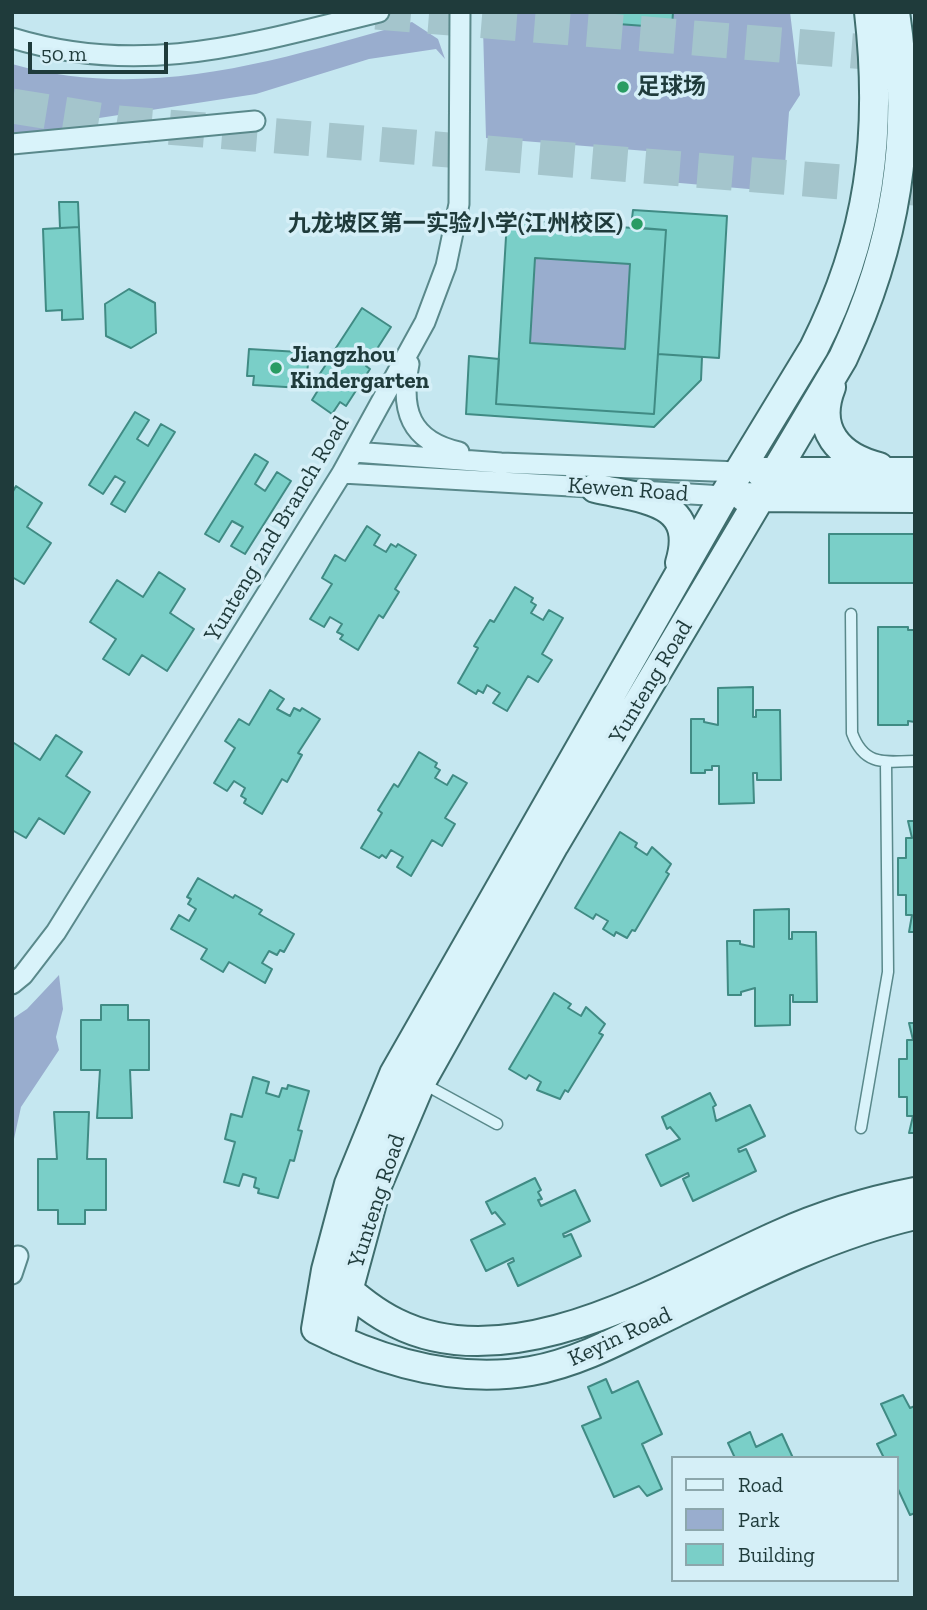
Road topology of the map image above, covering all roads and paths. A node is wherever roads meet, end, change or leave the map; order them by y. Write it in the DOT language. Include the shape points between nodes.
graph roads {
  1 [pos="379,12"];
  2 [pos="460,12"];
  3 [pos="869,12"];
  4 [pos="895,12"];
  5 [pos="12,38"];
  6 [pos="255,121"];
  7 [pos="12,144"];
  8 [pos="412,348"];
  9 [pos="843,358"];
  10 [pos="354,452"];
  11 [pos="500,463"];
  12 [pos="739,472"];
  13 [pos="774,472"];
  14 [pos="907,472"];
  15 [pos="342,473"];
  16 [pos="595,488"];
  17 [pos="723,496"];
  18 [pos="760,497"];
  19 [pos="915,498"];
  20 [pos="674,582"];
  21 [pos="851,614"];
  22 [pos="915,761"];
  23 [pos="886,762"];
  24 [pos="12,984"];
  25 [pos="421,1082"];
  26 [pos="497,1124"];
  27 [pos="861,1128"];
  28 [pos="915,1192"];
  29 [pos="915,1216"];
  30 [pos="326,1270"];
  31 [pos="348,1291"];
  32 [pos="328,1334"];
  1 -- 5 [label="street" via="233,48 163,57 96,55"];
  2 -- 8 [label="street, Yunteng 2nd Branch Road" via="459,204 446,266"];
  3 -- 12 [label="street, Yunteng Road" via="876,98 860,233 848,275 819,339"];
  4 -- 9 [label="street, Yunteng Road" via="903,96 895,202 876,282"];
  6 -- 7 [label="street"];
  8 -- 10 [label="street, Yunteng 2nd Branch Road"];
  8 -- 11 [label="street" via="405,395 418,432 447,450"];
  9 -- 13 [label="street, Yunteng Road"];
  9 -- 14 [label="street" via="828,396 831,434 849,457"];
  10 -- 11 [label="street, Kewen Road"];
  10 -- 15 [label="street, Yunteng 2nd Branch Road"];
  11 -- 12 [label="street, Kewen Road"];
  12 -- 13 [label="street, Kewen Road"];
  12 -- 17 [label="street, Yunteng Road"];
  13 -- 14 [label="street, Kewen Road"];
  13 -- 18 [label="street, Yunteng Road"];
  15 -- 16 [label="street, Kewen Road"];
  15 -- 24 [label="street, Yunteng 2nd Branch Road" via="56,932"];
  16 -- 17 [label="street, Kewen Road"];
  16 -- 20 [label="street" via="659,504 678,517 685,537"];
  17 -- 18 [label="street, Kewen Road"];
  17 -- 20 [label="street, Yunteng Road"];
  18 -- 19 [label="street, Kewen Road"];
  18 -- 25 [label="street, Yunteng Road" via="561,833"];
  20 -- 30 [label="street, Yunteng Road" via="394,1074 349,1184"];
  21 -- 23 [label="lane" via="852,733 858,749"];
  22 -- 23 [label="lane"];
  23 -- 27 [label="lane" via="888,972"];
  25 -- 26 [label="lane"];
  25 -- 31 [label="street, Yunteng Road" via="376,1188"];
  28 -- 31 [label="street, Keyin Road" via="782,1233 585,1323 552,1333 488,1340 427,1333 398,1325"];
  29 -- 32 [label="street, Keyin Road" via="856,1230 791,1255 597,1350 529,1371 424,1369 367,1353"];
  30 -- 31 [label="street, Keyin Road"];
  30 -- 32 [label="street, Yunteng Road"];
  31 -- 32 [label="street, Yunteng Road"];
}
